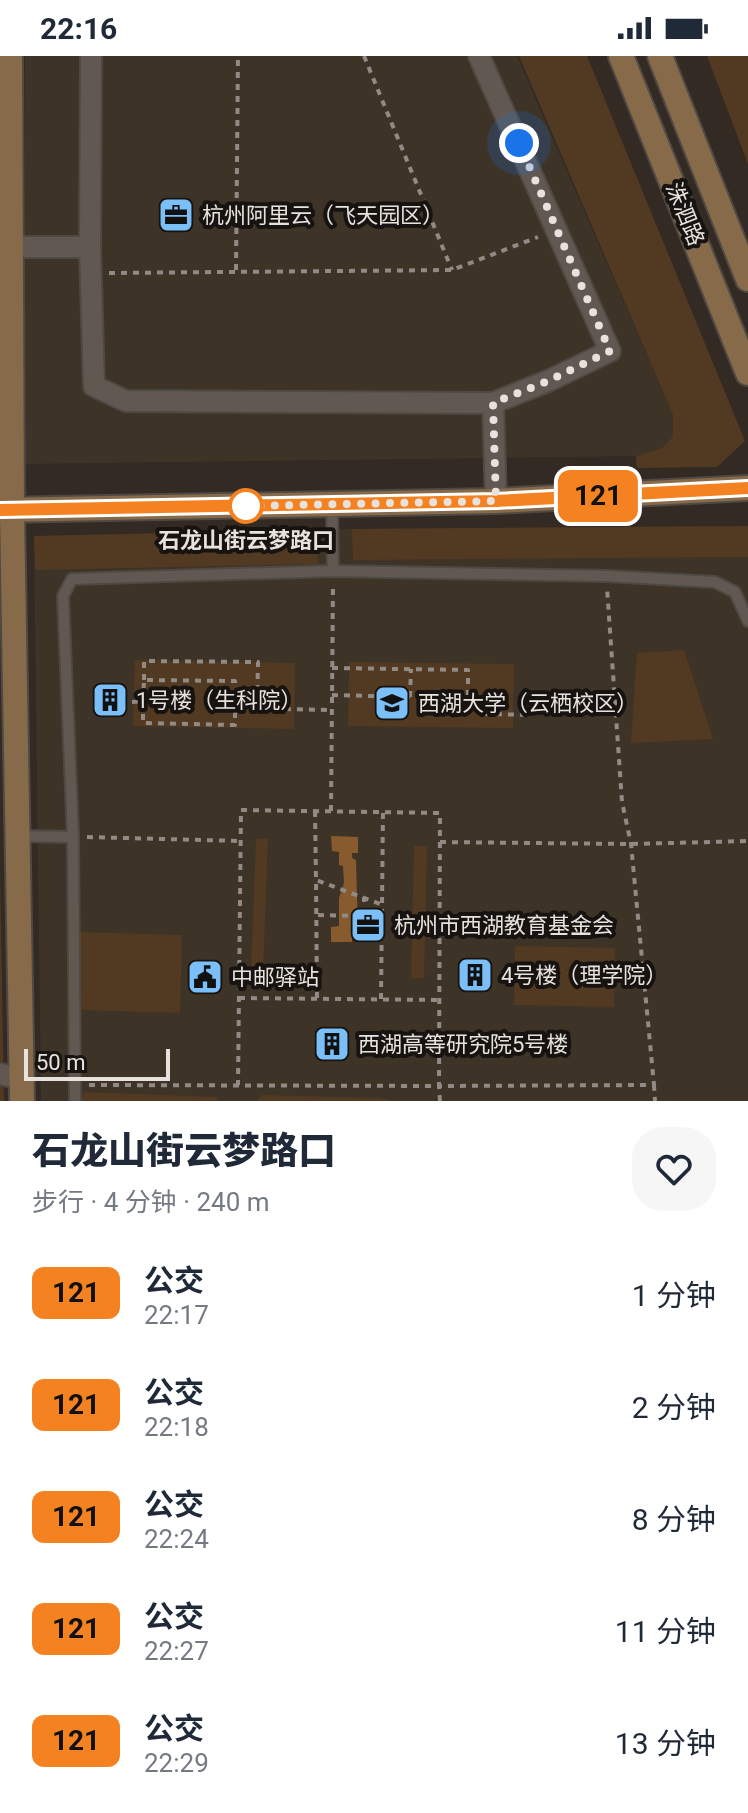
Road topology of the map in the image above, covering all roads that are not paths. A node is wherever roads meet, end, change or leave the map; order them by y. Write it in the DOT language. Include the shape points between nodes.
graph roads {
  1 [pos="10,56"];
  2 [pos="91,56"];
  3 [pos="479,56"];
  4 [pos="621,56"];
  5 [pos="660,56"];
  6 [pos="5,141"];
  7 [pos="11,247"];
  8 [pos="90,247"];
  9 [pos="748,279"];
  10 [pos="6,356"];
  11 [pos="748,373"];
  12 [pos="493,403"];
  13 [pos="748,488"];
  14 [pos="496,501"];
  15 [pos="332,504"];
  16 [pos="6,510"];
  17 [pos="333,571"];
  18 [pos="748,621"];
  19 [pos="18,836"];
  20 [pos="73,837"];
  21 [pos="15,1084"];
  22 [pos="75,1101"];
  1 -- 6 [label="street"];
  2 -- 8 [label="street"];
  3 -- 12 [label="street" via="610,351"];
  4 -- 11 [label="street, 洙泗路"];
  5 -- 9 [label="street, 洙泗路"];
  6 -- 7 [label="street"];
  7 -- 8 [label="street"];
  7 -- 10 [label="street"];
  8 -- 12 [label="street" via="94,386 126,401"];
  10 -- 16 [label="street"];
  12 -- 14 [label="street"];
  13 -- 14 [label="street"];
  14 -- 15 [label="street"];
  15 -- 16 [label="street"];
  15 -- 17 [label="lane"];
  16 -- 19 [label="street"];
  17 -- 18 [label="lane" via="715,582 735,592"];
  17 -- 20 [label="lane" via="72,579 63,596"];
  19 -- 20 [label="lane"];
  19 -- 21 [label="street"];
  20 -- 22 [label="lane"];
}
